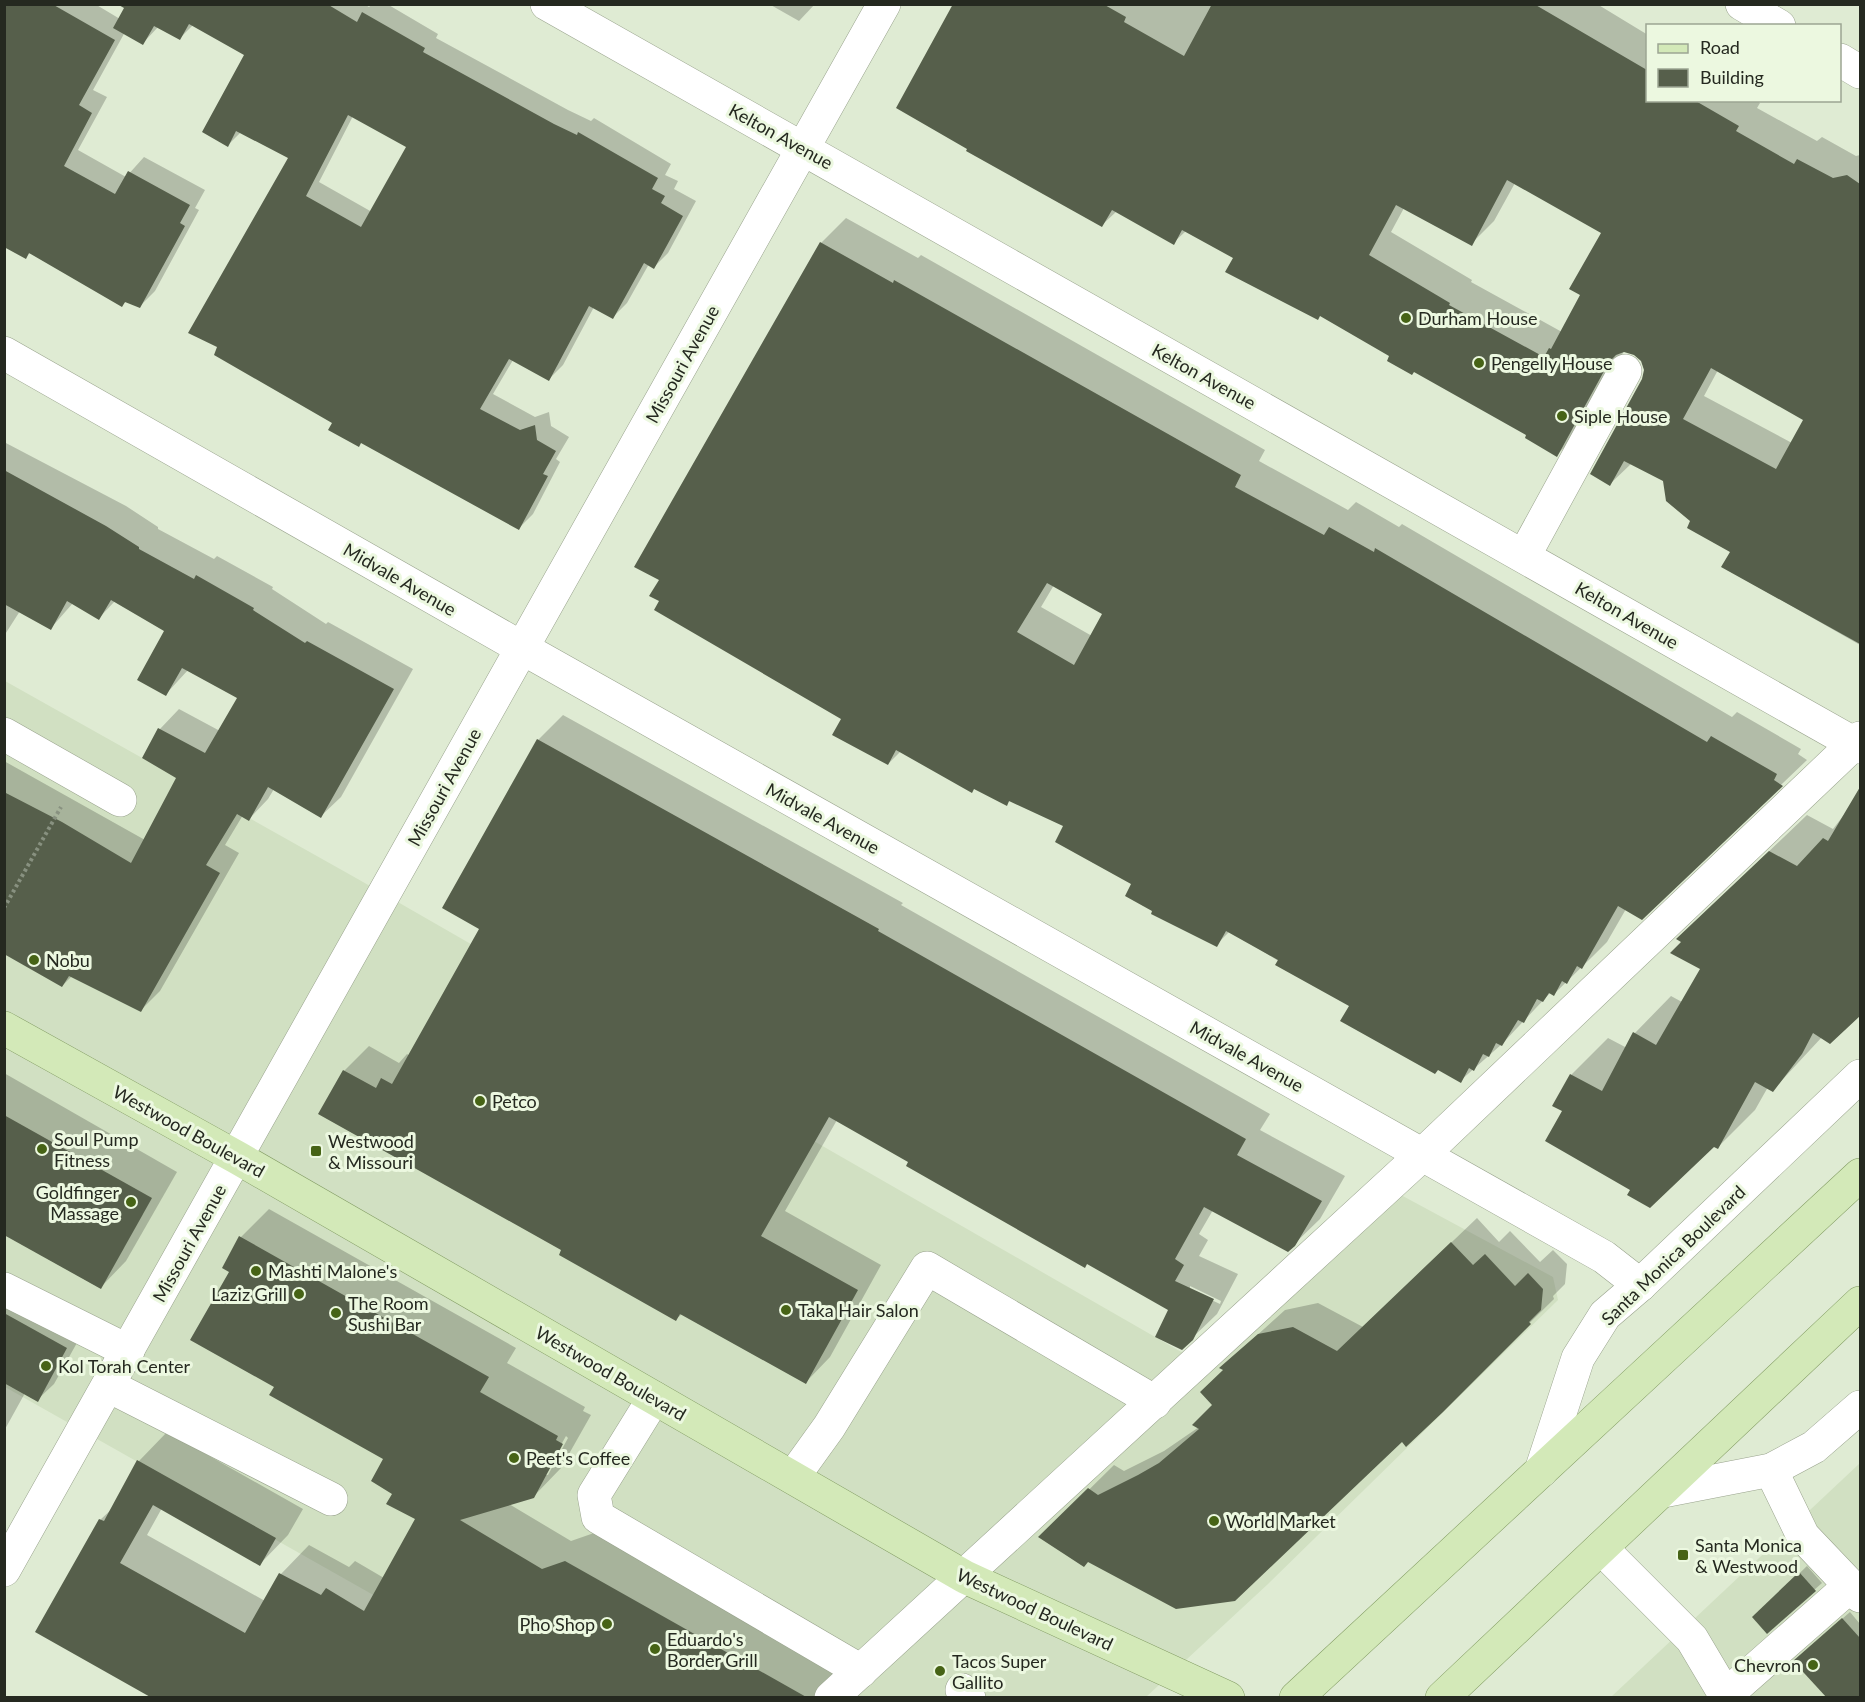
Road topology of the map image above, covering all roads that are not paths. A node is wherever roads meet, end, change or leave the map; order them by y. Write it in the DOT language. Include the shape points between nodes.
graph roads {
  1 [pos="547,4"];
  2 [pos="884,4"];
  3 [pos="1742,4"];
  4 [pos="1776,24"];
  5 [pos="1841,61"];
  6 [pos="1860,72"];
  7 [pos="802,149"];
  8 [pos="4,353"];
  9 [pos="1625,371"];
  10 [pos="1524,556"];
  11 [pos="522,648"];
  12 [pos="4,734"];
  13 [pos="1859,743"];
  14 [pos="120,800"];
  15 [pos="4,1028"];
  16 [pos="1860,1076"];
  17 [pos="1422,1155"];
  18 [pos="238,1158"];
  19 [pos="1860,1174"];
  20 [pos="1640,1285"];
  21 [pos="4,1289"];
  22 [pos="1860,1303"];
  23 [pos="128,1351"];
  24 [pos="109,1386"];
  25 [pos="654,1398"];
  26 [pos="1155,1402"];
  27 [pos="1860,1407"];
  28 [pos="1771,1470"];
  29 [pos="1541,1472"];
  30 [pos="793,1477"];
  31 [pos="1663,1491"];
  32 [pos="331,1499"];
  33 [pos="1601,1548"];
  34 [pos="4,1570"];
  35 [pos="965,1577"];
  36 [pos="1855,1591"];
  37 [pos="861,1671"];
  38 [pos="1726,1697"];
  39 [pos="831,1698"];
  40 [pos="1228,1698"];
  41 [pos="1296,1698"];
  42 [pos="1442,1698"];
  1 -- 7 [label="street, Kelton Avenue"];
  2 -- 7 [label="street, Missouri Avenue"];
  3 -- 4 [label="street"];
  5 -- 6 [label="street"];
  7 -- 10 [label="street, Kelton Avenue"];
  7 -- 11 [label="street, Missouri Avenue"];
  8 -- 11 [label="street, Midvale Avenue"];
  9 -- 10 [label="street"];
  10 -- 13 [label="street, Kelton Avenue"];
  11 -- 17 [label="street, Midvale Avenue"];
  11 -- 18 [label="street, Missouri Avenue"];
  12 -- 14 [label="street"];
  13 -- 17 [label="street"];
  15 -- 18 [label="main road, Westwood Boulevard"];
  16 -- 20 [label="street, Santa Monica Boulevard"];
  17 -- 20 [label="street, Midvale Avenue" via="1604,1257"];
  17 -- 26 [label="street"];
  18 -- 23 [label="street, Missouri Avenue"];
  18 -- 25 [label="main road, Westwood Boulevard"];
  19 -- 29 [label="main road, Santa Monica Boulevard"];
  20 -- 29 [label="street, Santa Monica Boulevard" via="1605,1315 1578,1358"];
  21 -- 23 [label="street"];
  22 -- 31 [label="main road"];
  23 -- 24 [label="street, Missouri Avenue"];
  24 -- 32 [label="street"];
  24 -- 34 [label="street, Missouri Avenue"];
  25 -- 30 [label="main road, Westwood Boulevard"];
  25 -- 37 [label="street" via="594,1495 597,1517"];
  26 -- 30 [label="street" via="927,1268 829,1427"];
  26 -- 35 [label="street"];
  27 -- 28 [label="street" via="1814,1447"];
  28 -- 31 [label="street"];
  28 -- 36 [label="street" via="1803,1536"];
  29 -- 41 [label="main road, Santa Monica Boulevard"];
  30 -- 35 [label="main road, Westwood Boulevard"];
  31 -- 33 [label="main road"];
  33 -- 38 [label="street" via="1692,1639"];
  33 -- 42 [label="main road"];
  35 -- 37 [label="street"];
  35 -- 40 [label="main road, Westwood Boulevard"];
  36 -- 38 [label="street"];
  37 -- 39 [label="street"];
}
